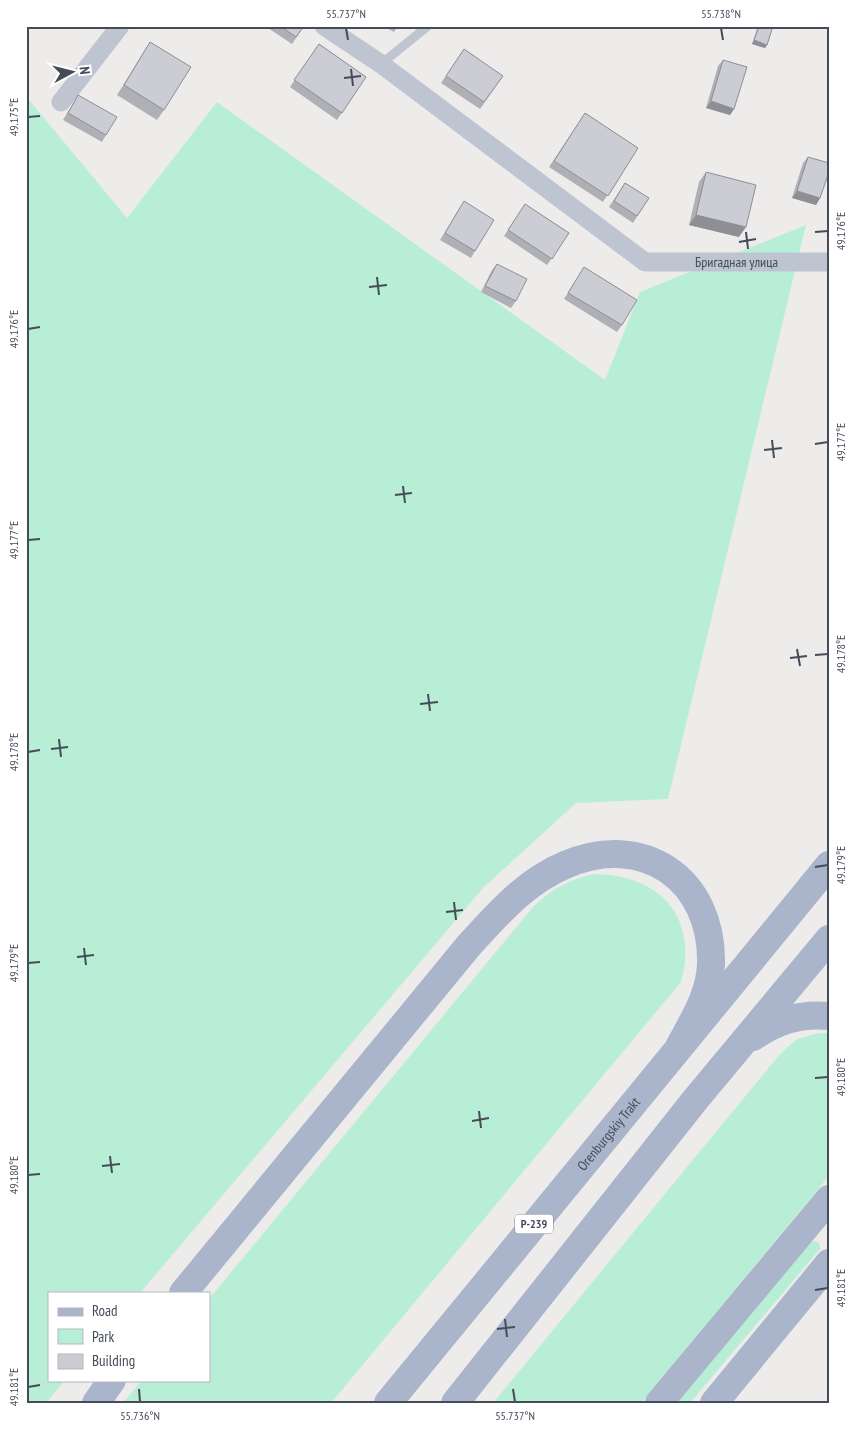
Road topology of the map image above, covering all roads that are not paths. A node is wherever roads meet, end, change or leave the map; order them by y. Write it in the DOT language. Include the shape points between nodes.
graph roads {
  1 [pos="120,26"];
  2 [pos="324,26"];
  3 [pos="428,26"];
  4 [pos="381,64"];
  5 [pos="61,102"];
  6 [pos="829,262"];
  7 [pos="829,865"];
  8 [pos="829,939"];
  9 [pos="829,1016"];
  10 [pos="680,1044"];
  11 [pos="741,1044"];
  12 [pos="829,1199"];
  13 [pos="829,1263"];
  14 [pos="184,1292"];
  15 [pos="111,1382"];
  16 [pos="96,1403"];
  17 [pos="388,1403"];
  18 [pos="455,1403"];
  19 [pos="659,1403"];
  20 [pos="714,1403"];
  1 -- 5 [label="street"];
  2 -- 4 [label="street"];
  3 -- 4 [label="lane"];
  4 -- 6 [label="street, Бригадная улица" via="645,262"];
  7 -- 10 [label="main road, Orenburgskiy Trakt / Р-239"];
  8 -- 11 [label="main road"];
  9 -- 11 [label="main road" via="796,1016 775,1023"];
  10 -- 14 [label="main road" via="700,1009 711,965 710,938 694,894 656,862 636,855 590,856 547,873 505,906 470,944"];
  10 -- 17 [label="main road, Orenburgskiy Trakt / Р-239"];
  11 -- 18 [label="main road"];
  12 -- 19 [label="main road"];
  13 -- 20 [label="main road"];
  15 -- 16 [label="main road"];
}
